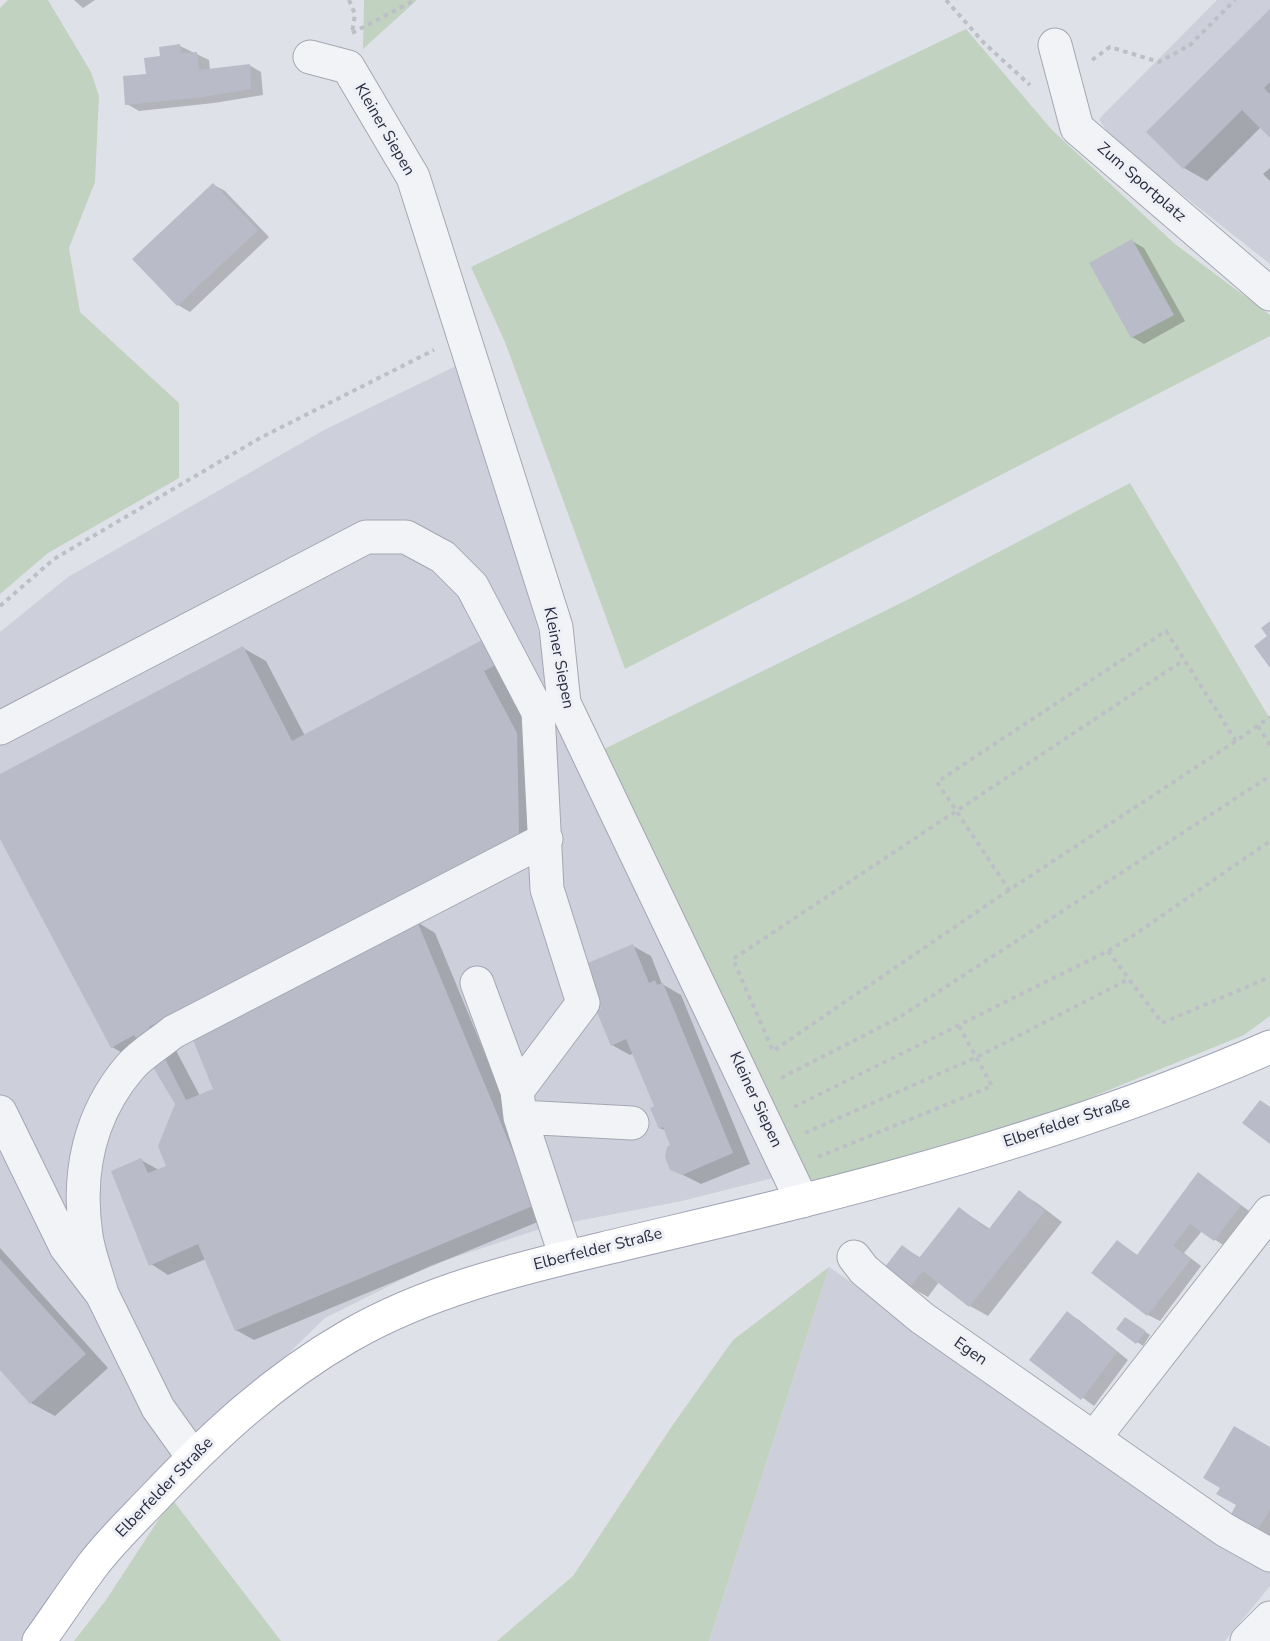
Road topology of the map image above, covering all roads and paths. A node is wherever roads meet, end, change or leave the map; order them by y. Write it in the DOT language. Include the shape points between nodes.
graph roads {
  1 [pos="415,0"];
  2 [pos="946,0"];
  3 [pos="1235,0"];
  4 [pos="352,33"];
  5 [pos="984,43"];
  6 [pos="1055,45"];
  7 [pos="310,57"];
  8 [pos="1083,66"];
  9 [pos="1270,294"];
  10 [pos="462,336"];
  11 [pos="0,606"];
  12 [pos="1184,660"];
  13 [pos="1270,717"];
  14 [pos="1258,726"];
  15 [pos="0,728"];
  16 [pos="1236,741"];
  17 [pos="1270,745"];
  18 [pos="1270,776"];
  19 [pos="956,812"];
  20 [pos="546,839"];
  21 [pos="1270,841"];
  22 [pos="1009,890"];
  23 [pos="1108,951"];
  24 [pos="1270,977"];
  25 [pos="1129,979"];
  26 [pos="477,983"];
  27 [pos="959,1026"];
  28 [pos="1270,1047"];
  29 [pos="772,1051"];
  30 [pos="976,1057"];
  31 [pos="775,1060"];
  32 [pos="777,1069"];
  33 [pos="740,1070"];
  34 [pos="780,1078"];
  35 [pos="784,1088"];
  36 [pos="788,1098"];
  37 [pos="519,1104"];
  38 [pos="792,1108"];
  39 [pos="0,1112"];
  40 [pos="796,1117"];
  41 [pos="632,1123"];
  42 [pos="799,1125"];
  43 [pos="803,1134"];
  44 [pos="806,1142"];
  45 [pos="813,1159"];
  46 [pos="802,1201"];
  47 [pos="1270,1212"];
  48 [pos="566,1257"];
  49 [pos="854,1257"];
  50 [pos="102,1294"];
  51 [pos="1094,1438"];
  52 [pos="193,1457"];
  53 [pos="1270,1555"];
  54 [pos="1270,1618"];
  55 [pos="39,1641"];
  56 [pos="1247,1641"];
  1 -- 4 [label="path"];
  2 -- 5 [label="path"];
  3 -- 8 [label="path" via="1190,45 1159,62 1110,47"];
  6 -- 9 [label="street, Zum Sportplatz" via="1077,128"];
  7 -- 10 [label="street, Kleiner Siepen" via="348,67 413,177"];
  10 -- 11 [label="path" via="250,444 54,559"];
  10 -- 33 [label="street, Kleiner Siepen" via="556,627 564,703"];
  12 -- 16 [label="path"];
  12 -- 19 [label="path"];
  12 -- 19 [label="path" via="1166,631 937,782"];
  13 -- 14 [label="path"];
  14 -- 16 [label="path"];
  14 -- 17 [label="path"];
  15 -- 20 [label="street" via="366,537 406,537 443,557 472,586 538,712"];
  16 -- 22 [label="path"];
  18 -- 34 [label="path" via="898,1018"];
  19 -- 22 [label="path"];
  19 -- 29 [label="path" via="733,959"];
  20 -- 37 [label="street" via="548,889 583,1003"];
  20 -- 50 [label="street" via="173,1032 131,1066 105,1103 88,1146 82,1195 86,1238"];
  21 -- 23 [label="path"];
  22 -- 29 [label="path"];
  23 -- 25 [label="path"];
  23 -- 27 [label="path"];
  24 -- 25 [label="path" via="1162,1023"];
  25 -- 30 [label="path"];
  26 -- 37 [label="street"];
  27 -- 30 [label="path"];
  27 -- 38 [label="path"];
  28 -- 46 [label="main road, Elberfelder Straße" via="1102,1114"];
  29 -- 31 [label="path"];
  29 -- 33 [label="path"];
  30 -- 43 [label="path"];
  30 -- 45 [label="path" via="992,1086"];
  32 -- 34 [label="path"];
  33 -- 46 [label="street, Kleiner Siepen"];
  34 -- 35 [label="path"];
  36 -- 38 [label="path"];
  37 -- 41 [label="street"];
  37 -- 48 [label="street"];
  38 -- 40 [label="path"];
  39 -- 50 [label="street" via="66,1247"];
  42 -- 43 [label="path"];
  43 -- 44 [label="path"];
  46 -- 48 [label="main road, Elberfelder Straße"];
  47 -- 51 [label="street"];
  48 -- 52 [label="main road, Elberfelder Straße" via="450,1291 352,1334 275,1385"];
  49 -- 51 [label="street, Egen" via="922,1318"];
  50 -- 52 [label="street" via="158,1408"];
  51 -- 53 [label="street, Egen" via="1225,1530"];
  52 -- 55 [label="main road, Elberfelder Straße" via="94,1564"];
  54 -- 56 [label="street"];
}
